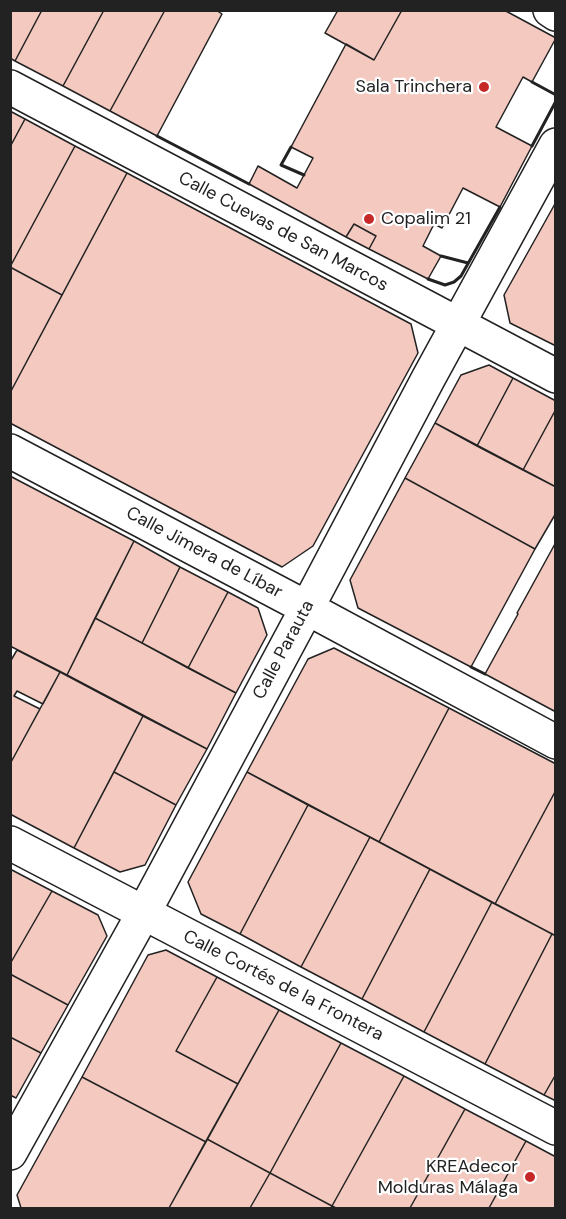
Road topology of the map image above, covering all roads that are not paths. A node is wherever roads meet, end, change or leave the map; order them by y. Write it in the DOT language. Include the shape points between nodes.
graph roads {
  1 [pos="550,10"];
  2 [pos="555,14"];
  3 [pos="10,87"];
  4 [pos="555,145"];
  5 [pos="457,324"];
  6 [pos="555,376"];
  7 [pos="10,451"];
  8 [pos="307,608"];
  9 [pos="555,742"];
  10 [pos="10,843"];
  11 [pos="143,914"];
  12 [pos="555,1128"];
  13 [pos="10,1153"];
  1 -- 2 [label="street"];
  3 -- 5 [label="street, Calle Cuevas de San Marcos"];
  4 -- 5 [label="street, Calle Parauta"];
  5 -- 6 [label="street, Calle Cuevas de San Marcos"];
  5 -- 8 [label="street, Calle Parauta"];
  7 -- 8 [label="street, Calle Jimera de Líbar"];
  8 -- 9 [label="street, Calle Jimera de Líbar"];
  8 -- 11 [label="street, Calle Parauta"];
  10 -- 11 [label="street, Calle Cortés de la Frontera"];
  11 -- 12 [label="street, Calle Cortés de la Frontera"];
  11 -- 13 [label="street, Calle Parauta"];
}
